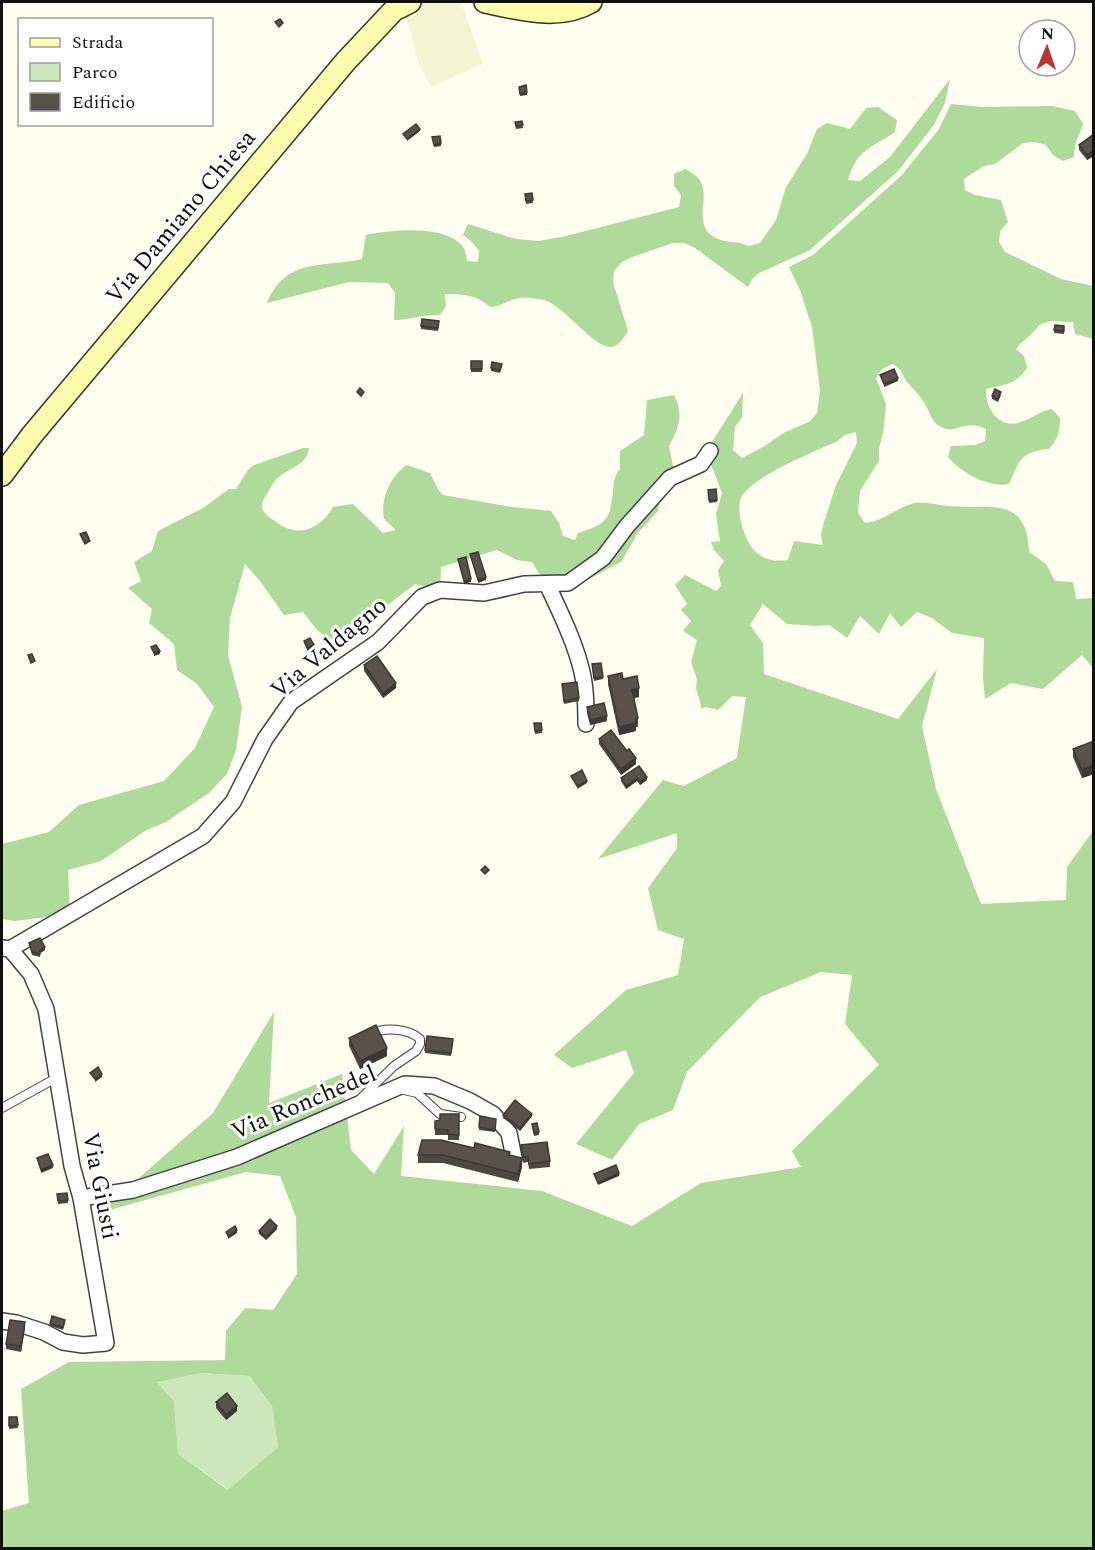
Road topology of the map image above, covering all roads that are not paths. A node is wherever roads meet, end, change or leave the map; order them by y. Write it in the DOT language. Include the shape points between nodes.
graph roads {
  1 [pos="410,2"];
  2 [pos="485,2"];
  3 [pos="591,2"];
  4 [pos="710,451"];
  5 [pos="2,475"];
  6 [pos="547,584"];
  7 [pos="586,724"];
  8 [pos="6,949"];
  9 [pos="357,1040"];
  10 [pos="58,1077"];
  11 [pos="396,1088"];
  12 [pos="2,1108"];
  13 [pos="351,1108"];
  14 [pos="461,1117"];
  15 [pos="509,1157"];
  16 [pos="81,1198"];
  17 [pos="2,1321"];
  1 -- 5 [label="street, Via Damiano Chiesa" via="394,10 346,61"];
  2 -- 3 [label="street" via="550,12 572,10"];
  4 -- 6 [label="street, Via Valdagno" via="701,464 670,478 603,558 568,583"];
  6 -- 7 [label="street" via="582,671"];
  6 -- 8 [label="street, Via Valdagno" via="524,584 484,593 441,590 422,597 378,642 291,702 265,740 233,802 203,836"];
  8 -- 10 [label="street, Via Giusti" via="31,974 46,1009"];
  9 -- 13 [label="lane" via="378,1031 394,1030 414,1034 420,1044"];
  10 -- 12 [label="lane"];
  10 -- 16 [label="street, Via Giusti"];
  11 -- 13 [label="street, Via Ronchedel"];
  11 -- 14 [label="lane" via="417,1093 440,1114"];
  11 -- 15 [label="street, Via Ronchedel" via="405,1084 434,1086 493,1114 509,1133"];
  13 -- 16 [label="street, Via Ronchedel" via="237,1157 133,1190"];
  16 -- 17 [label="street, Via Giusti" via="106,1343 63,1342 44,1332"];
}
